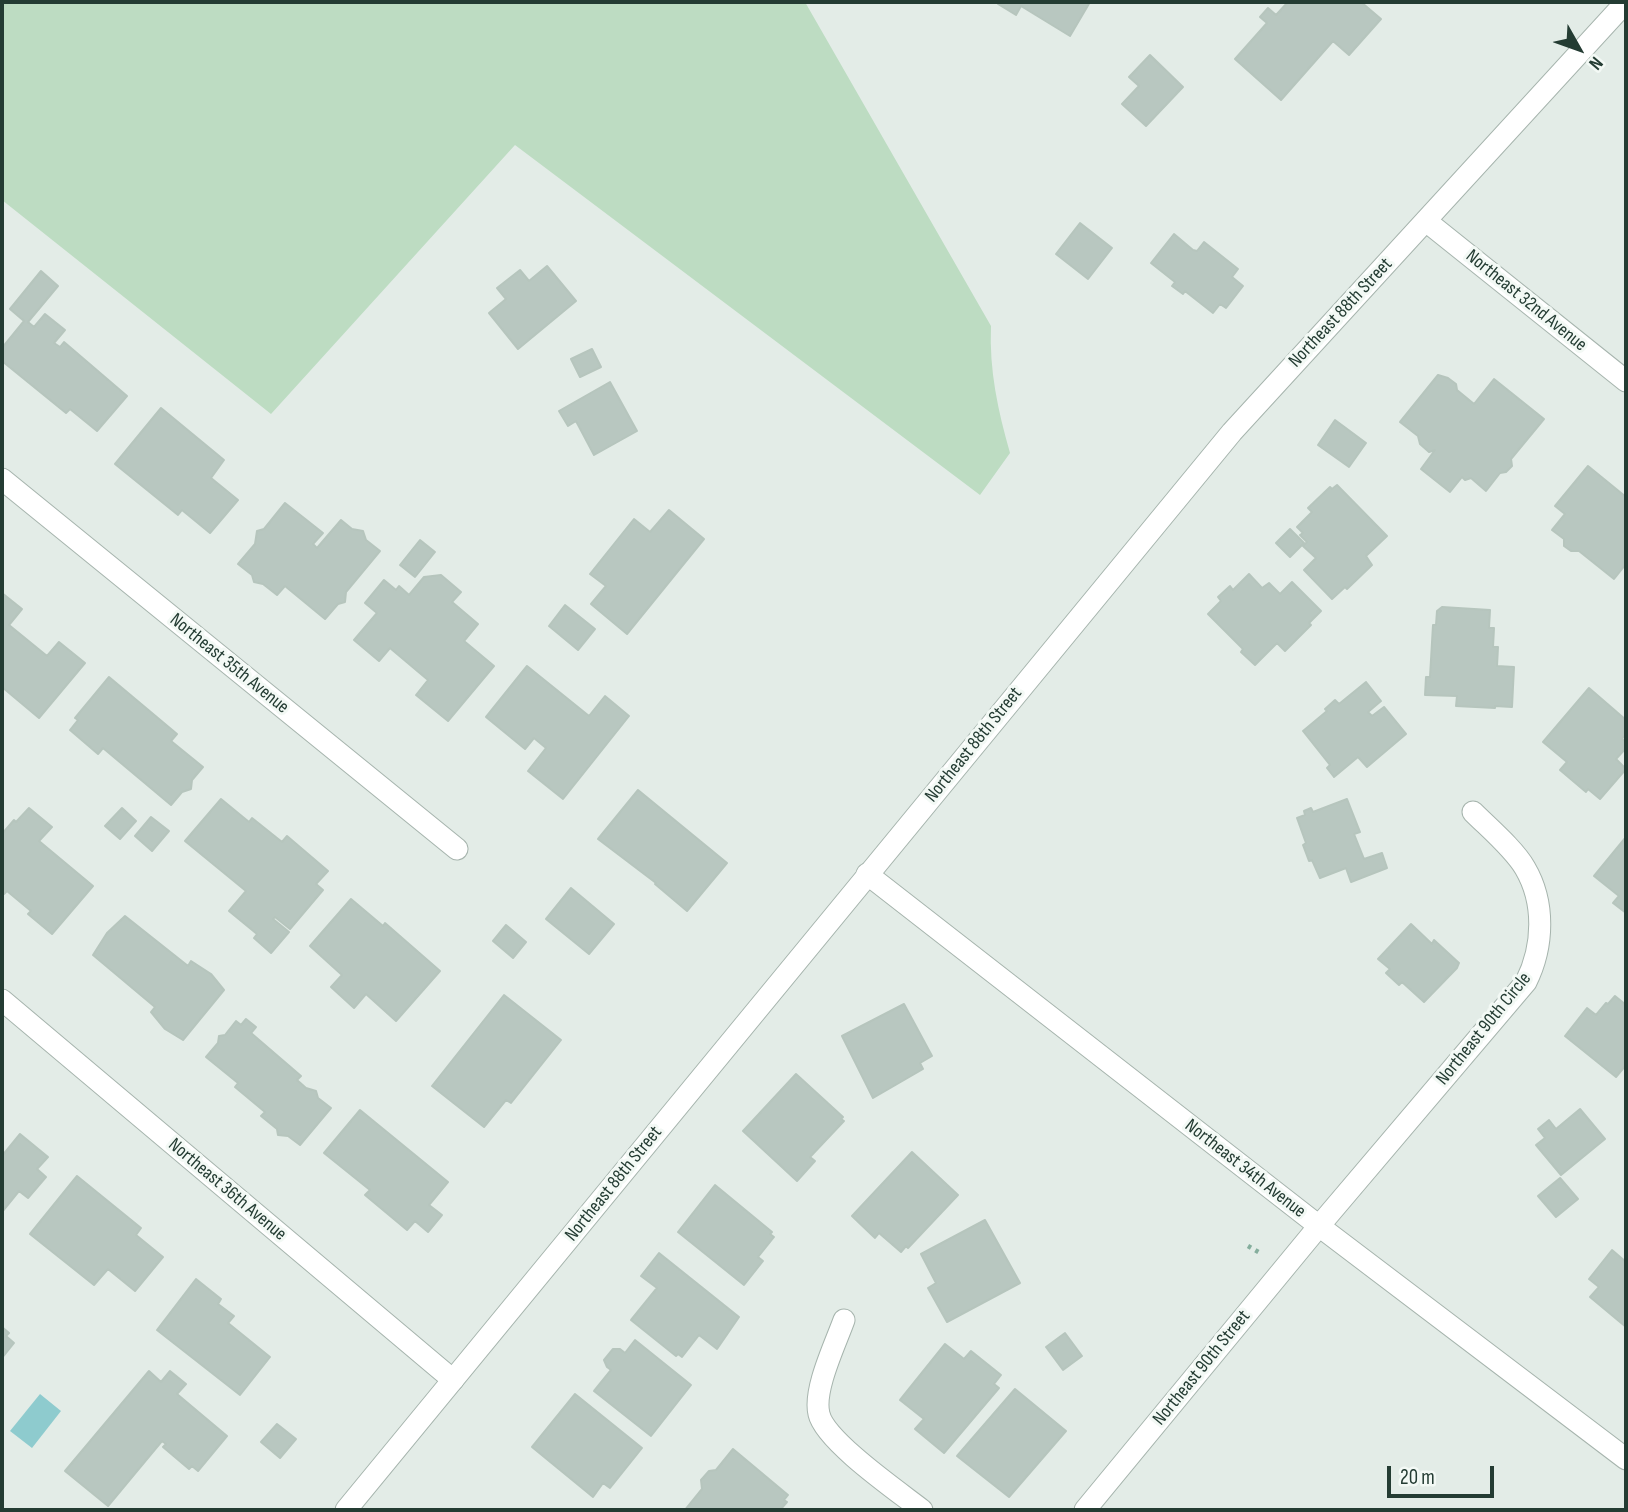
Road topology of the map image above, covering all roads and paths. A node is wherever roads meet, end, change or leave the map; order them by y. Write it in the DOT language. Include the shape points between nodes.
graph roads {
  1 [pos="1626,2"];
  2 [pos="1426,221"];
  3 [pos="1626,381"];
  4 [pos="2,479"];
  5 [pos="1473,812"];
  6 [pos="457,849"];
  7 [pos="867,874"];
  8 [pos="2,1000"];
  9 [pos="1319,1226"];
  10 [pos="844,1320"];
  11 [pos="453,1380"];
  12 [pos="1626,1460"];
  13 [pos="346,1510"];
  14 [pos="922,1510"];
  15 [pos="1085,1510"];
  1 -- 2 [label="street, Northeast 88th Street"];
  2 -- 3 [label="street, Northeast 32nd Avenue"];
  2 -- 7 [label="street, Northeast 88th Street" via="1231,432"];
  4 -- 6 [label="street, Northeast 35th Avenue"];
  5 -- 9 [label="street, Northeast 90th Circle" via="1524,865 1532,882 1540,908 1535,964 1514,998"];
  7 -- 9 [label="street, Northeast 34th Avenue"];
  7 -- 11 [label="street, Northeast 88th Street"];
  8 -- 11 [label="street, Northeast 36th Avenue"];
  9 -- 12 [label="street, Northeast 34th Avenue"];
  9 -- 15 [label="street, Northeast 90th Street"];
  10 -- 14 [label="street" via="819,1395 819,1416 840,1446"];
  11 -- 13 [label="street, Northeast 88th Street"];
}
